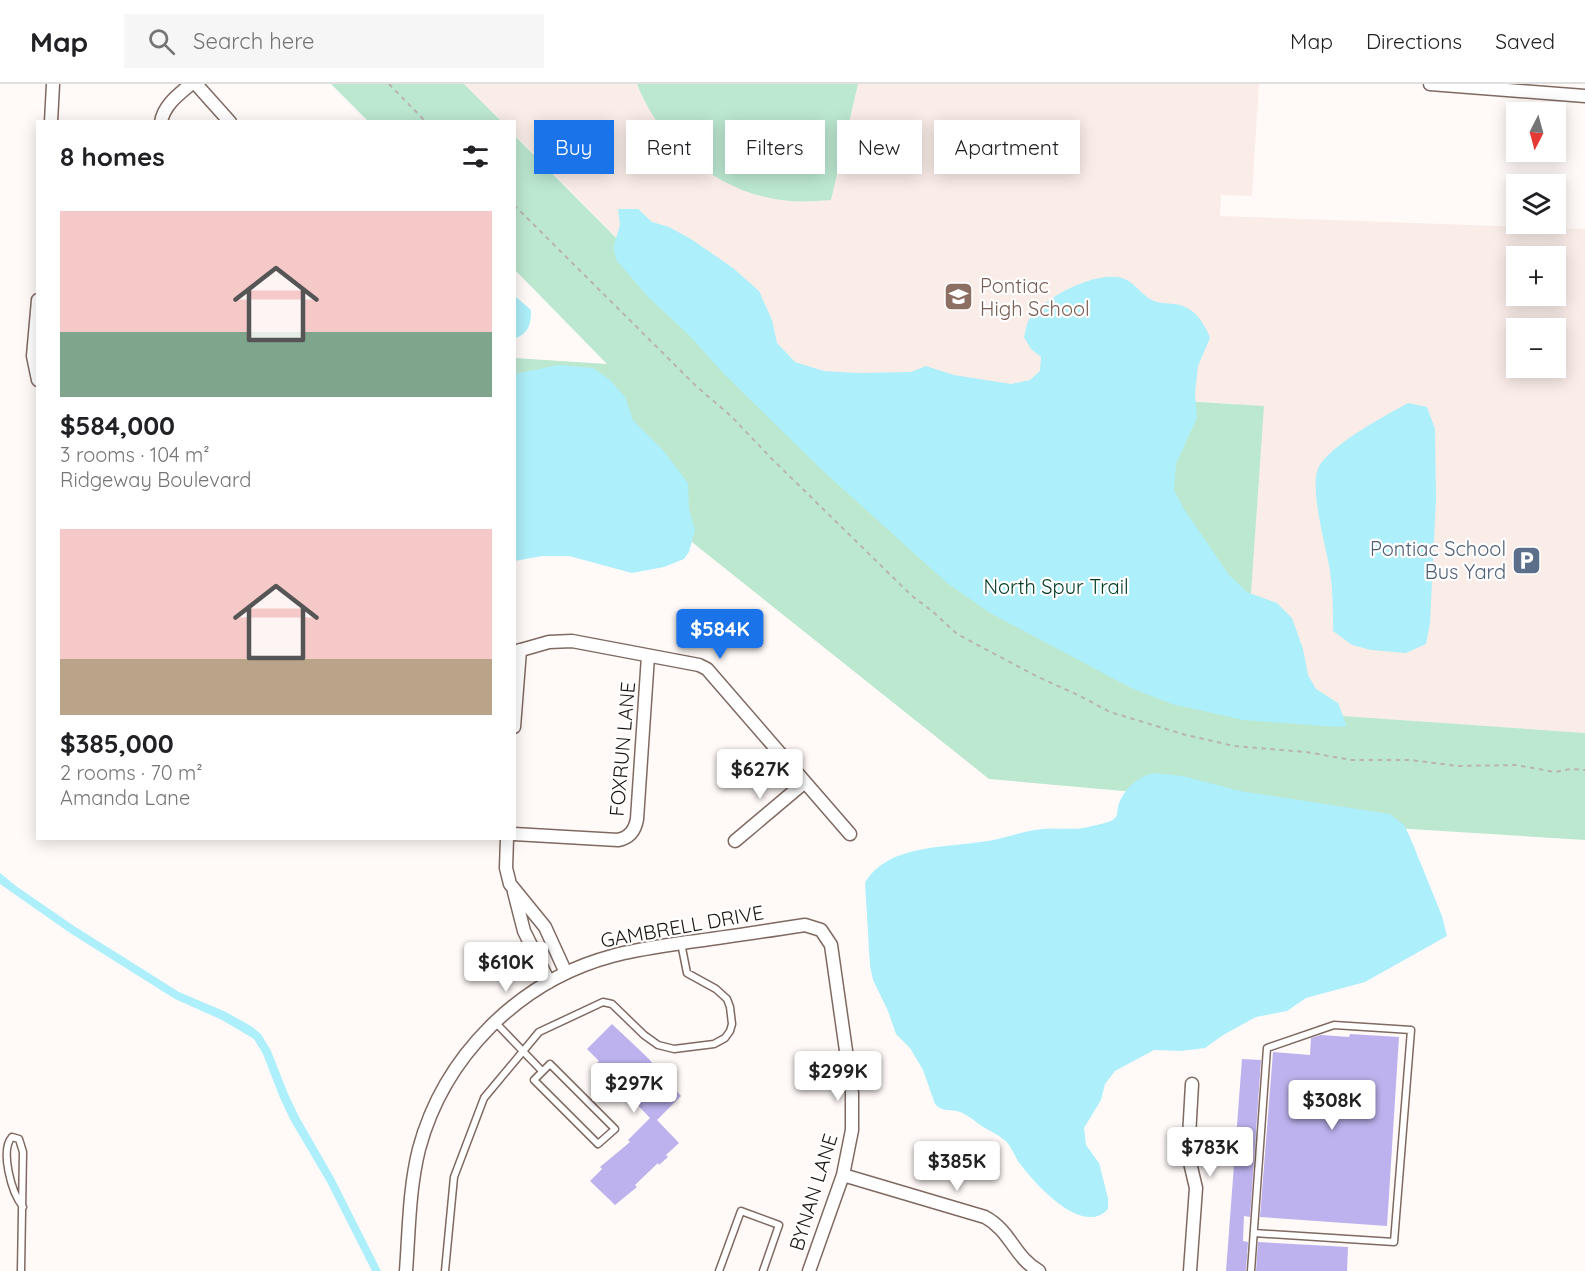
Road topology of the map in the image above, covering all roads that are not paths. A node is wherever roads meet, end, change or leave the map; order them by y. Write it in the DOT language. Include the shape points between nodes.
graph roads {
  1 [pos="53,84"];
  2 [pos="190,84"];
  3 [pos="196,84"];
  4 [pos="1430,84"];
  5 [pos="1550,84"];
  6 [pos="1494,86"];
  7 [pos="1562,94"];
  8 [pos="1585,96"];
  9 [pos="51,120"];
  10 [pos="162,120"];
  11 [pos="228,120"];
  12 [pos="36,322"];
  13 [pos="36,370"];
  14 [pos="517,651"];
  15 [pos="648,656"];
  16 [pos="516,676"];
  17 [pos="805,782"];
  18 [pos="516,834"];
  19 [pos="850,834"];
  20 [pos="507,840"];
  21 [pos="735,841"];
  22 [pos="514,891"];
  23 [pos="805,925"];
  24 [pos="681,943"];
  25 [pos="566,973"];
  26 [pos="549,982"];
  27 [pos="495,1022"];
  28 [pos="523,1051"];
  29 [pos="542,1071"];
  30 [pos="1192,1084"];
  31 [pos="843,1174"];
  32 [pos="23,1207"];
  33 [pos="1254,1233"];
  34 [pos="21,1271"];
  35 [pos="406,1271"];
  36 [pos="445,1271"];
  37 [pos="719,1271"];
  38 [pos="763,1271"];
  39 [pos="809,1271"];
  40 [pos="1039,1271"];
  41 [pos="1190,1271"];
  42 [pos="1251,1271"];
  1 -- 9 [label="street"];
  2 -- 10 [label="street" via="169,104"];
  3 -- 11 [label="street"];
  4 -- 6 [label="street"];
  5 -- 7 [label="street"];
  6 -- 7 [label="street"];
  7 -- 8 [label="street"];
  12 -- 13 [label="street"];
  14 -- 15 [label="street" via="566,641"];
  14 -- 16 [label="street"];
  15 -- 17 [label="street" via="699,665 710,671"];
  15 -- 18 [label="street, FOXRUN LANE" via="633,832 618,840"];
  17 -- 19 [label="street"];
  17 -- 21 [label="street"];
  20 -- 22 [label="street" via="506,868"];
  22 -- 25 [label="street" via="545,927"];
  22 -- 26 [label="street" via="524,931"];
  23 -- 24 [label="street, GAMBRELL DRIVE"];
  23 -- 31 [label="street, BYNAN LANE" via="823,932 832,947 853,1102 851,1140"];
  24 -- 25 [label="street, GAMBRELL DRIVE" via="612,956"];
  24 -- 28 [label="lane" via="687,973 716,989 729,1002 732,1024 725,1038 714,1044 666,1048 650,1040 612,1004 603,1002 539,1032"];
  25 -- 26 [label="street, GAMBRELL DRIVE"];
  26 -- 27 [label="street, GAMBRELL DRIVE"];
  27 -- 28 [label="lane"];
  27 -- 35 [label="street, GAMBRELL DRIVE" via="462,1061 428,1123 414,1178"];
  28 -- 29 [label="lane"];
  28 -- 36 [label="lane" via="484,1098 454,1177"];
  29 -- 29 [label="lane" via="534,1080 598,1144 615,1129 550,1064"];
  30 -- 41 [label="street" via="1188,1154 1196,1188"];
  31 -- 39 [label="street, BYNAN LANE"];
  31 -- 40 [label="street" via="986,1217 1001,1227 1021,1257"];
  32 -- 32 [label="lane" via="23,1145 12,1137 4,1146 4,1166 9,1186"];
  32 -- 34 [label="lane"];
  33 -- 33 [label="lane" via="1268,1048 1334,1025 1411,1030 1394,1242"];
  33 -- 42 [label="lane"];
  37 -- 38 [label="lane" via="741,1211 779,1225"];
}
